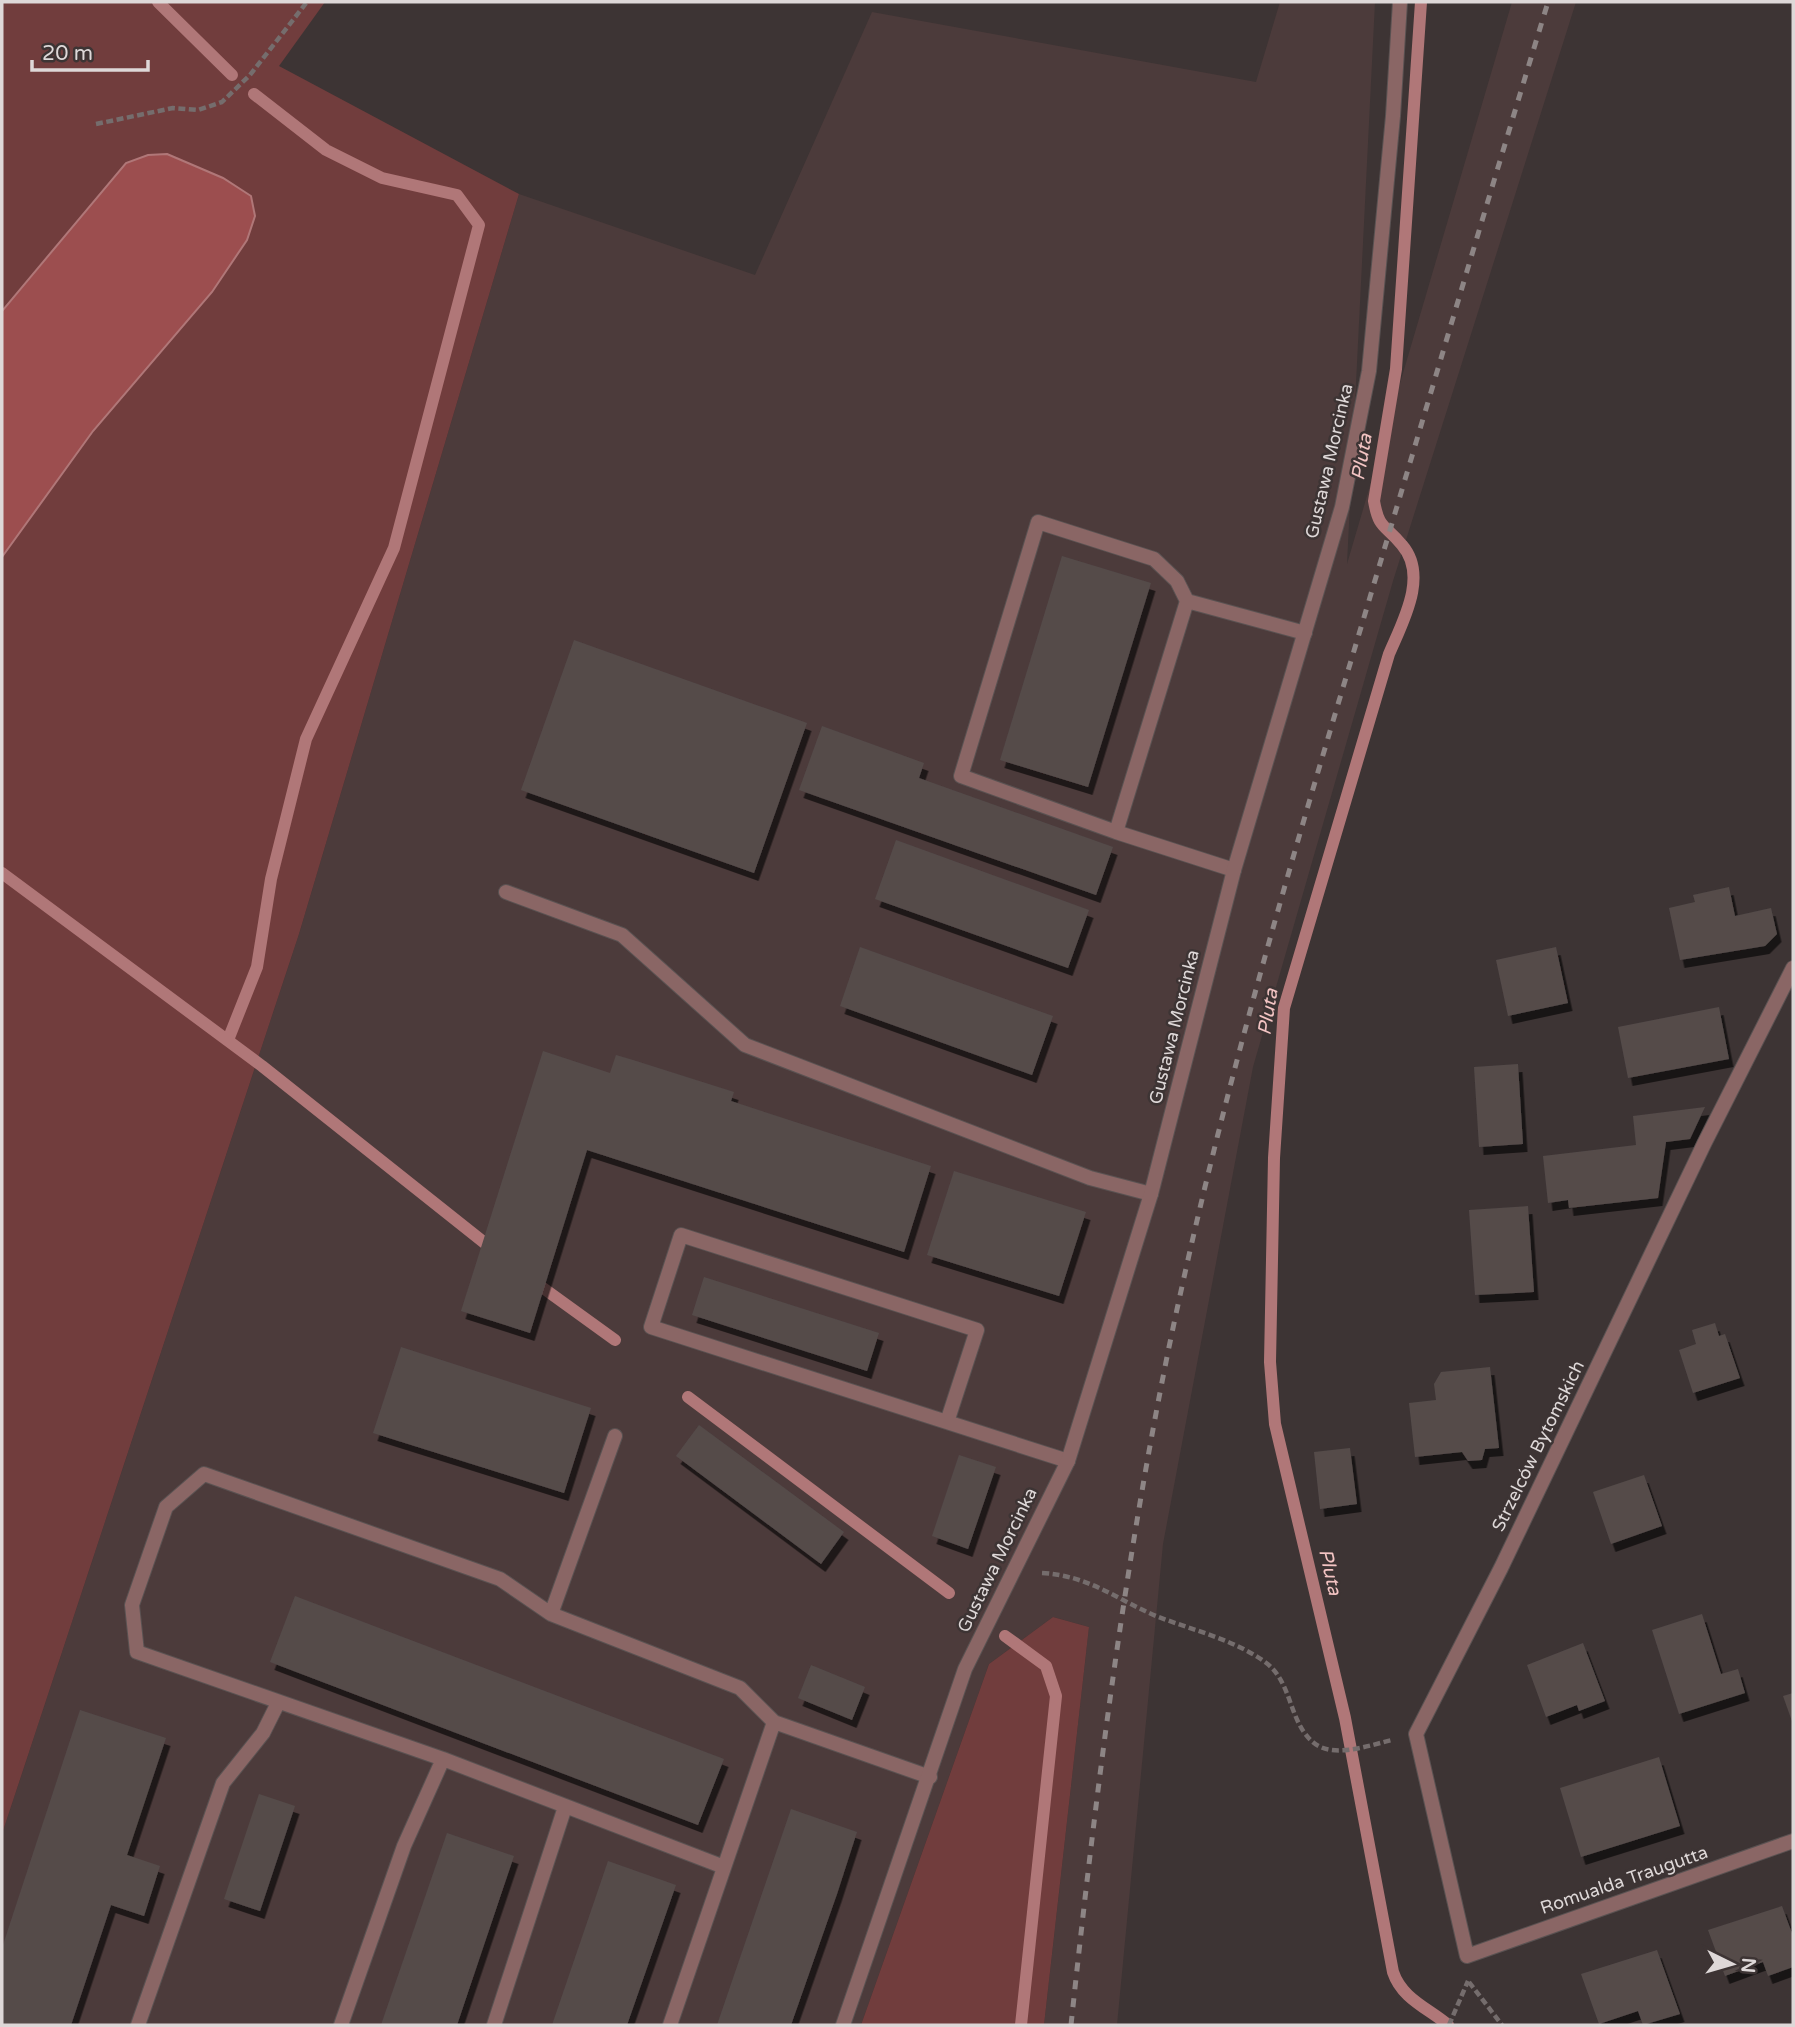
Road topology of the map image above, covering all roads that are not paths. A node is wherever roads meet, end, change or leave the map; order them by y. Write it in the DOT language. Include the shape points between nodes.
graph roads {
  1 [pos="1400,2"];
  2 [pos="1186,601"];
  3 [pos="1305,633"];
  4 [pos="1116,832"];
  5 [pos="1234,870"];
  6 [pos="506,892"];
  7 [pos="1793,968"];
  8 [pos="1151,1194"];
  9 [pos="947,1422"];
  10 [pos="615,1436"];
  11 [pos="1068,1461"];
  12 [pos="551,1614"];
  13 [pos="278,1703"];
  14 [pos="774,1722"];
  15 [pos="443,1759"];
  16 [pos="930,1777"];
  17 [pos="565,1807"];
  18 [pos="1793,1841"];
  19 [pos="724,1867"];
  20 [pos="1467,1956"];
  21 [pos="138,2025"];
  22 [pos="341,2025"];
  23 [pos="494,2025"];
  24 [pos="670,2025"];
  25 [pos="843,2025"];
  1 -- 3 [label="street, Gustawa Morcinka" via="1369,371 1342,507"];
  2 -- 3 [label="street"];
  2 -- 4 [label="street"];
  2 -- 4 [label="street" via="1177,581 1154,559 1038,522 961,776"];
  3 -- 5 [label="street, Gustawa Morcinka"];
  4 -- 5 [label="street"];
  5 -- 8 [label="street, Gustawa Morcinka"];
  6 -- 8 [label="street" via="622,935 746,1045 1090,1178"];
  7 -- 20 [label="street, Strzelców Bytomskich" via="1416,1734"];
  8 -- 11 [label="street, Gustawa Morcinka"];
  9 -- 9 [label="street" via="977,1330 681,1235 651,1327"];
  9 -- 11 [label="street"];
  10 -- 12 [label="street"];
  11 -- 16 [label="street, Gustawa Morcinka" via="965,1669"];
  12 -- 13 [label="street" via="500,1579 204,1474 166,1507 132,1605 137,1652"];
  12 -- 14 [label="street" via="740,1688"];
  13 -- 15 [label="street"];
  13 -- 21 [label="street" via="263,1732 223,1783"];
  14 -- 16 [label="street"];
  14 -- 19 [label="street"];
  15 -- 17 [label="street"];
  15 -- 22 [label="street" via="404,1846"];
  16 -- 25 [label="street, Gustawa Morcinka"];
  17 -- 19 [label="street"];
  17 -- 23 [label="street"];
  18 -- 20 [label="street, Romualda Traugutta"];
  19 -- 24 [label="street"];
}
